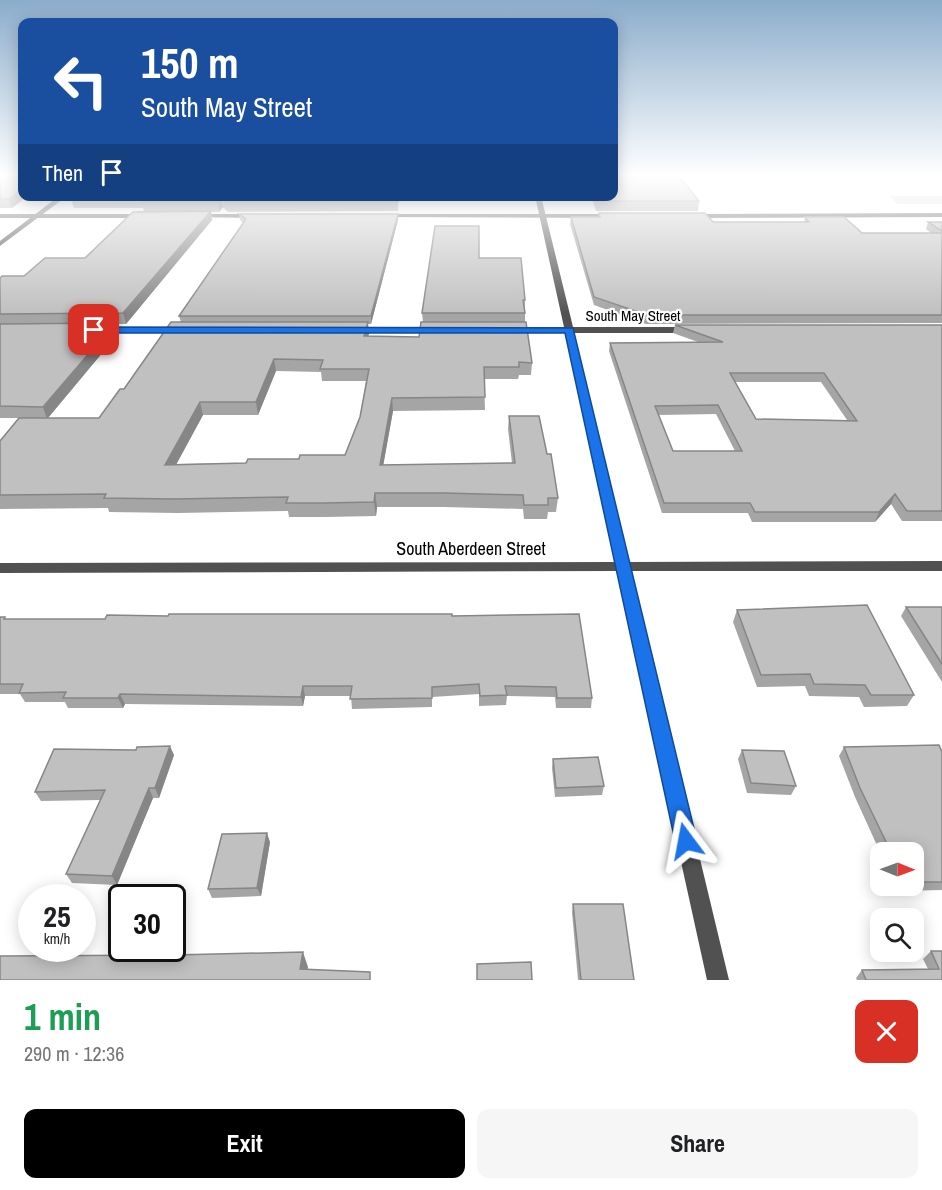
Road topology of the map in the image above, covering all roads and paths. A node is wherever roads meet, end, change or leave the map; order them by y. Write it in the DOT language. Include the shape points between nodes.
graph roads {
  1 [pos="30,222"];
  2 [pos="544,222"];
  3 [pos="0,244"];
  4 [pos="705,329"];
  5 [pos="96,330"];
  6 [pos="191,330"];
  7 [pos="347,330"];
  8 [pos="443,330"];
  9 [pos="502,330"];
  10 [pos="570,330"];
  11 [pos="942,566"];
  12 [pos="624,567"];
  13 [pos="0,568"];
  14 [pos="718,980"];
  1 -- 3 [label="street"];
  2 -- 10 [label="street"];
  4 -- 10 [label="street, South May Street"];
  5 -- 6 [label="street"];
  7 -- 8 [label="street"];
  9 -- 10 [label="street, South May Street"];
  10 -- 12 [label="street"];
  11 -- 12 [label="street, South Aberdeen Street"];
  12 -- 13 [label="street, South Aberdeen Street"];
  12 -- 14 [label="street"];
}
